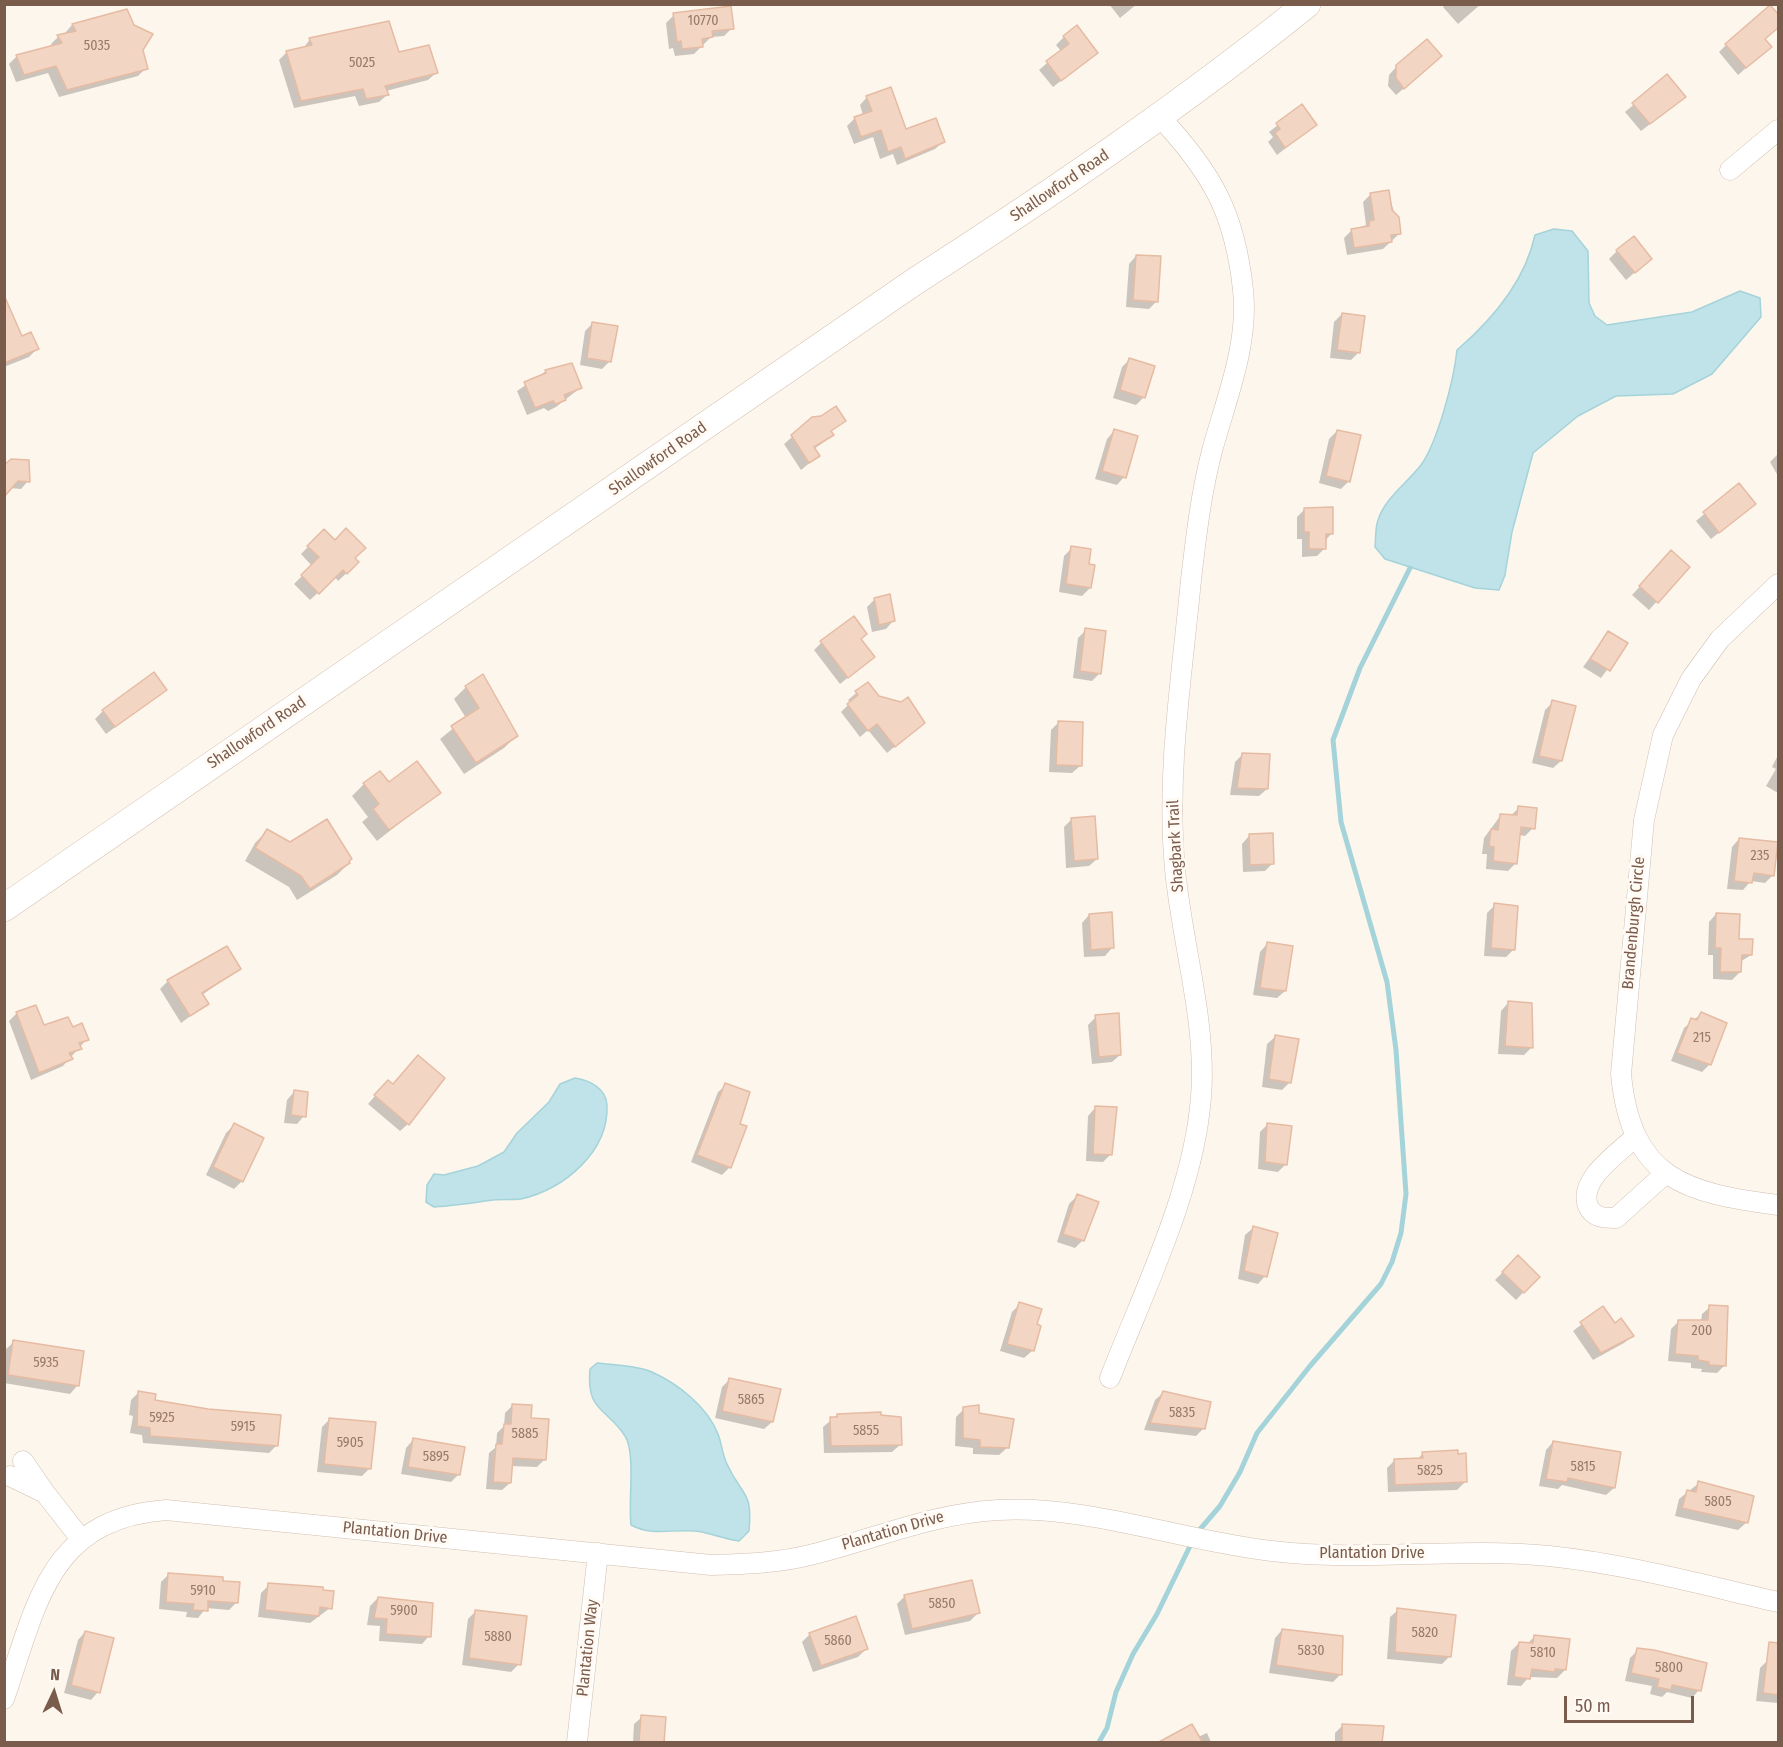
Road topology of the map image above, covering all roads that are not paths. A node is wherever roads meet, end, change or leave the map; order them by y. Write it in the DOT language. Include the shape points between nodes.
graph roads {
  1 [pos="1307,4"];
  2 [pos="1160,117"];
  3 [pos="1779,130"];
  4 [pos="1730,170"];
  5 [pos="1779,584"];
  6 [pos="4,908"];
  7 [pos="1635,1137"];
  8 [pos="1666,1173"];
  9 [pos="1779,1205"];
  10 [pos="1110,1378"];
  11 [pos="23,1461"];
  12 [pos="10,1476"];
  13 [pos="45,1493"];
  14 [pos="81,1539"];
  15 [pos="598,1553"];
  16 [pos="1779,1602"];
  17 [pos="4,1699"];
  18 [pos="577,1743"];
  1 -- 2 [label="street, Shallowford Road"];
  2 -- 6 [label="street, Shallowford Road"];
  2 -- 10 [label="street, Shagbark Trail" via="1195,155 1221,199 1238,248 1244,303 1239,354 1211,454 1197,527 1173,770 1175,868 1200,1030 1201,1098 1181,1194"];
  3 -- 4 [label="street"];
  5 -- 7 [label="street, Brandenburgh Circle" via="1720,639 1691,679 1663,735 1652,776 1644,820 1621,1074 1624,1107"];
  7 -- 8 [label="street, Brandenburgh Circle"];
  7 -- 8 [label="street" via="1588,1183 1585,1195 1589,1210 1600,1218 1616,1218"];
  8 -- 9 [label="street, Brandenburgh Circle" via="1713,1196"];
  11 -- 13 [label="street"];
  12 -- 13 [label="street"];
  13 -- 14 [label="street"];
  14 -- 15 [label="street, Plantation Drive" via="121,1517 165,1510"];
  14 -- 17 [label="street, Plantation Drive" via="60,1560 43,1588"];
  15 -- 16 [label="street, Plantation Drive" via="711,1565 762,1564 813,1555 946,1515 1054,1511 1271,1551 1341,1556 1549,1556 1618,1566"];
  15 -- 18 [label="street, Plantation Way"];
}
